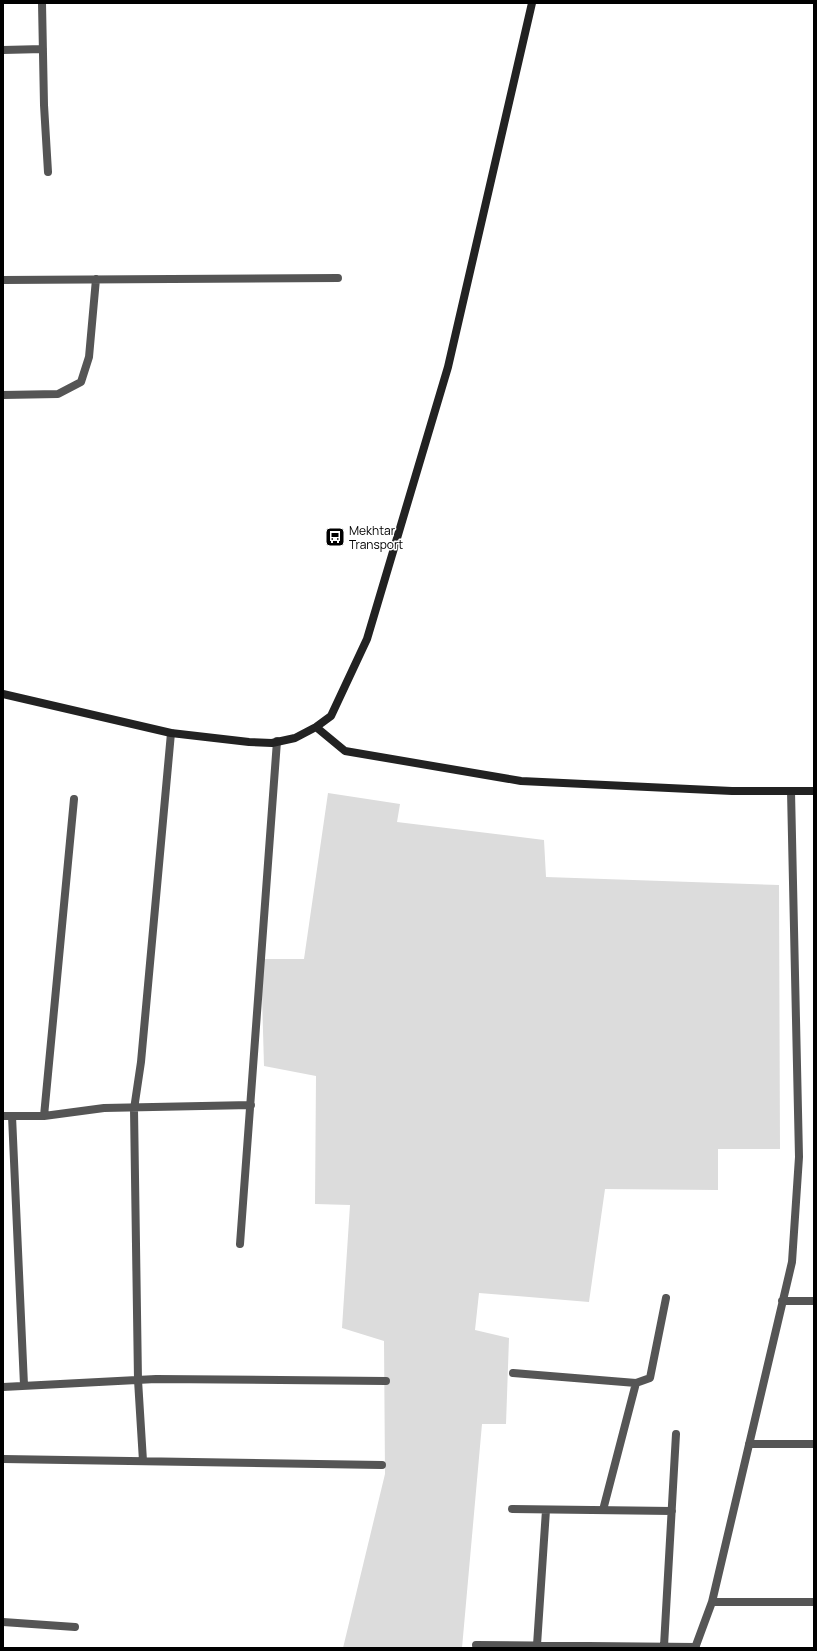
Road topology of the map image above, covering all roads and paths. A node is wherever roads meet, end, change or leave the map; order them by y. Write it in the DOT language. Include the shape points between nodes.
graph roads {
  1 [pos="42,3"];
  2 [pos="532,3"];
  3 [pos="43,49"];
  4 [pos="3,50"];
  5 [pos="48,172"];
  6 [pos="338,278"];
  7 [pos="96,279"];
  8 [pos="3,280"];
  9 [pos="3,395"];
  10 [pos="3,694"];
  11 [pos="316,727"];
  12 [pos="171,734"];
  13 [pos="278,742"];
  14 [pos="791,791"];
  15 [pos="814,791"];
  16 [pos="74,799"];
  17 [pos="251,1105"];
  18 [pos="134,1109"];
  19 [pos="3,1116"];
  20 [pos="12,1116"];
  21 [pos="44,1116"];
  22 [pos="240,1244"];
  23 [pos="666,1298"];
  24 [pos="782,1301"];
  25 [pos="814,1301"];
  26 [pos="513,1373"];
  27 [pos="138,1380"];
  28 [pos="386,1381"];
  29 [pos="636,1382"];
  30 [pos="24,1386"];
  31 [pos="3,1387"];
  32 [pos="676,1434"];
  33 [pos="749,1444"];
  34 [pos="814,1444"];
  35 [pos="3,1459"];
  36 [pos="143,1461"];
  37 [pos="382,1465"];
  38 [pos="512,1509"];
  39 [pos="546,1510"];
  40 [pos="603,1510"];
  41 [pos="672,1512"];
  42 [pos="712,1602"];
  43 [pos="814,1602"];
  44 [pos="3,1622"];
  45 [pos="75,1627"];
  46 [pos="476,1645"];
  47 [pos="537,1645"];
  48 [pos="664,1646"];
  49 [pos="696,1647"];
  1 -- 3 [label="street"];
  2 -- 11 [label="main road" via="448,367 374,617 367,639 331,716"];
  3 -- 4 [label="street"];
  3 -- 5 [label="street"];
  6 -- 7 [label="street"];
  7 -- 8 [label="street"];
  7 -- 9 [label="street" via="89,357 81,382 58,394"];
  10 -- 12 [label="main road"];
  11 -- 13 [label="main road" via="295,738"];
  11 -- 14 [label="main road" via="345,751 521,781 732,791"];
  12 -- 13 [label="main road" via="249,742"];
  12 -- 18 [label="street" via="141,1062"];
  13 -- 17 [label="street"];
  14 -- 15 [label="main road"];
  14 -- 24 [label="street" via="799,1157 792,1262"];
  16 -- 21 [label="street"];
  17 -- 18 [label="street"];
  17 -- 22 [label="street"];
  18 -- 21 [label="street" via="104,1108"];
  18 -- 27 [label="street"];
  19 -- 20 [label="street"];
  20 -- 21 [label="street"];
  20 -- 30 [label="street"];
  23 -- 29 [label="street" via="650,1378"];
  24 -- 25 [label="street"];
  24 -- 33 [label="street"];
  26 -- 29 [label="street"];
  27 -- 28 [label="street"];
  27 -- 30 [label="street"];
  27 -- 36 [label="street"];
  29 -- 40 [label="street"];
  30 -- 31 [label="street"];
  32 -- 41 [label="street"];
  33 -- 34 [label="street"];
  33 -- 42 [label="street"];
  35 -- 36 [label="street"];
  36 -- 37 [label="street"];
  38 -- 39 [label="street"];
  39 -- 40 [label="street"];
  39 -- 47 [label="street"];
  40 -- 41 [label="street"];
  41 -- 48 [label="street"];
  42 -- 43 [label="street"];
  42 -- 49 [label="street"];
  44 -- 45 [label="street"];
  46 -- 47 [label="street"];
  47 -- 48 [label="street"];
  48 -- 49 [label="street"];
}
